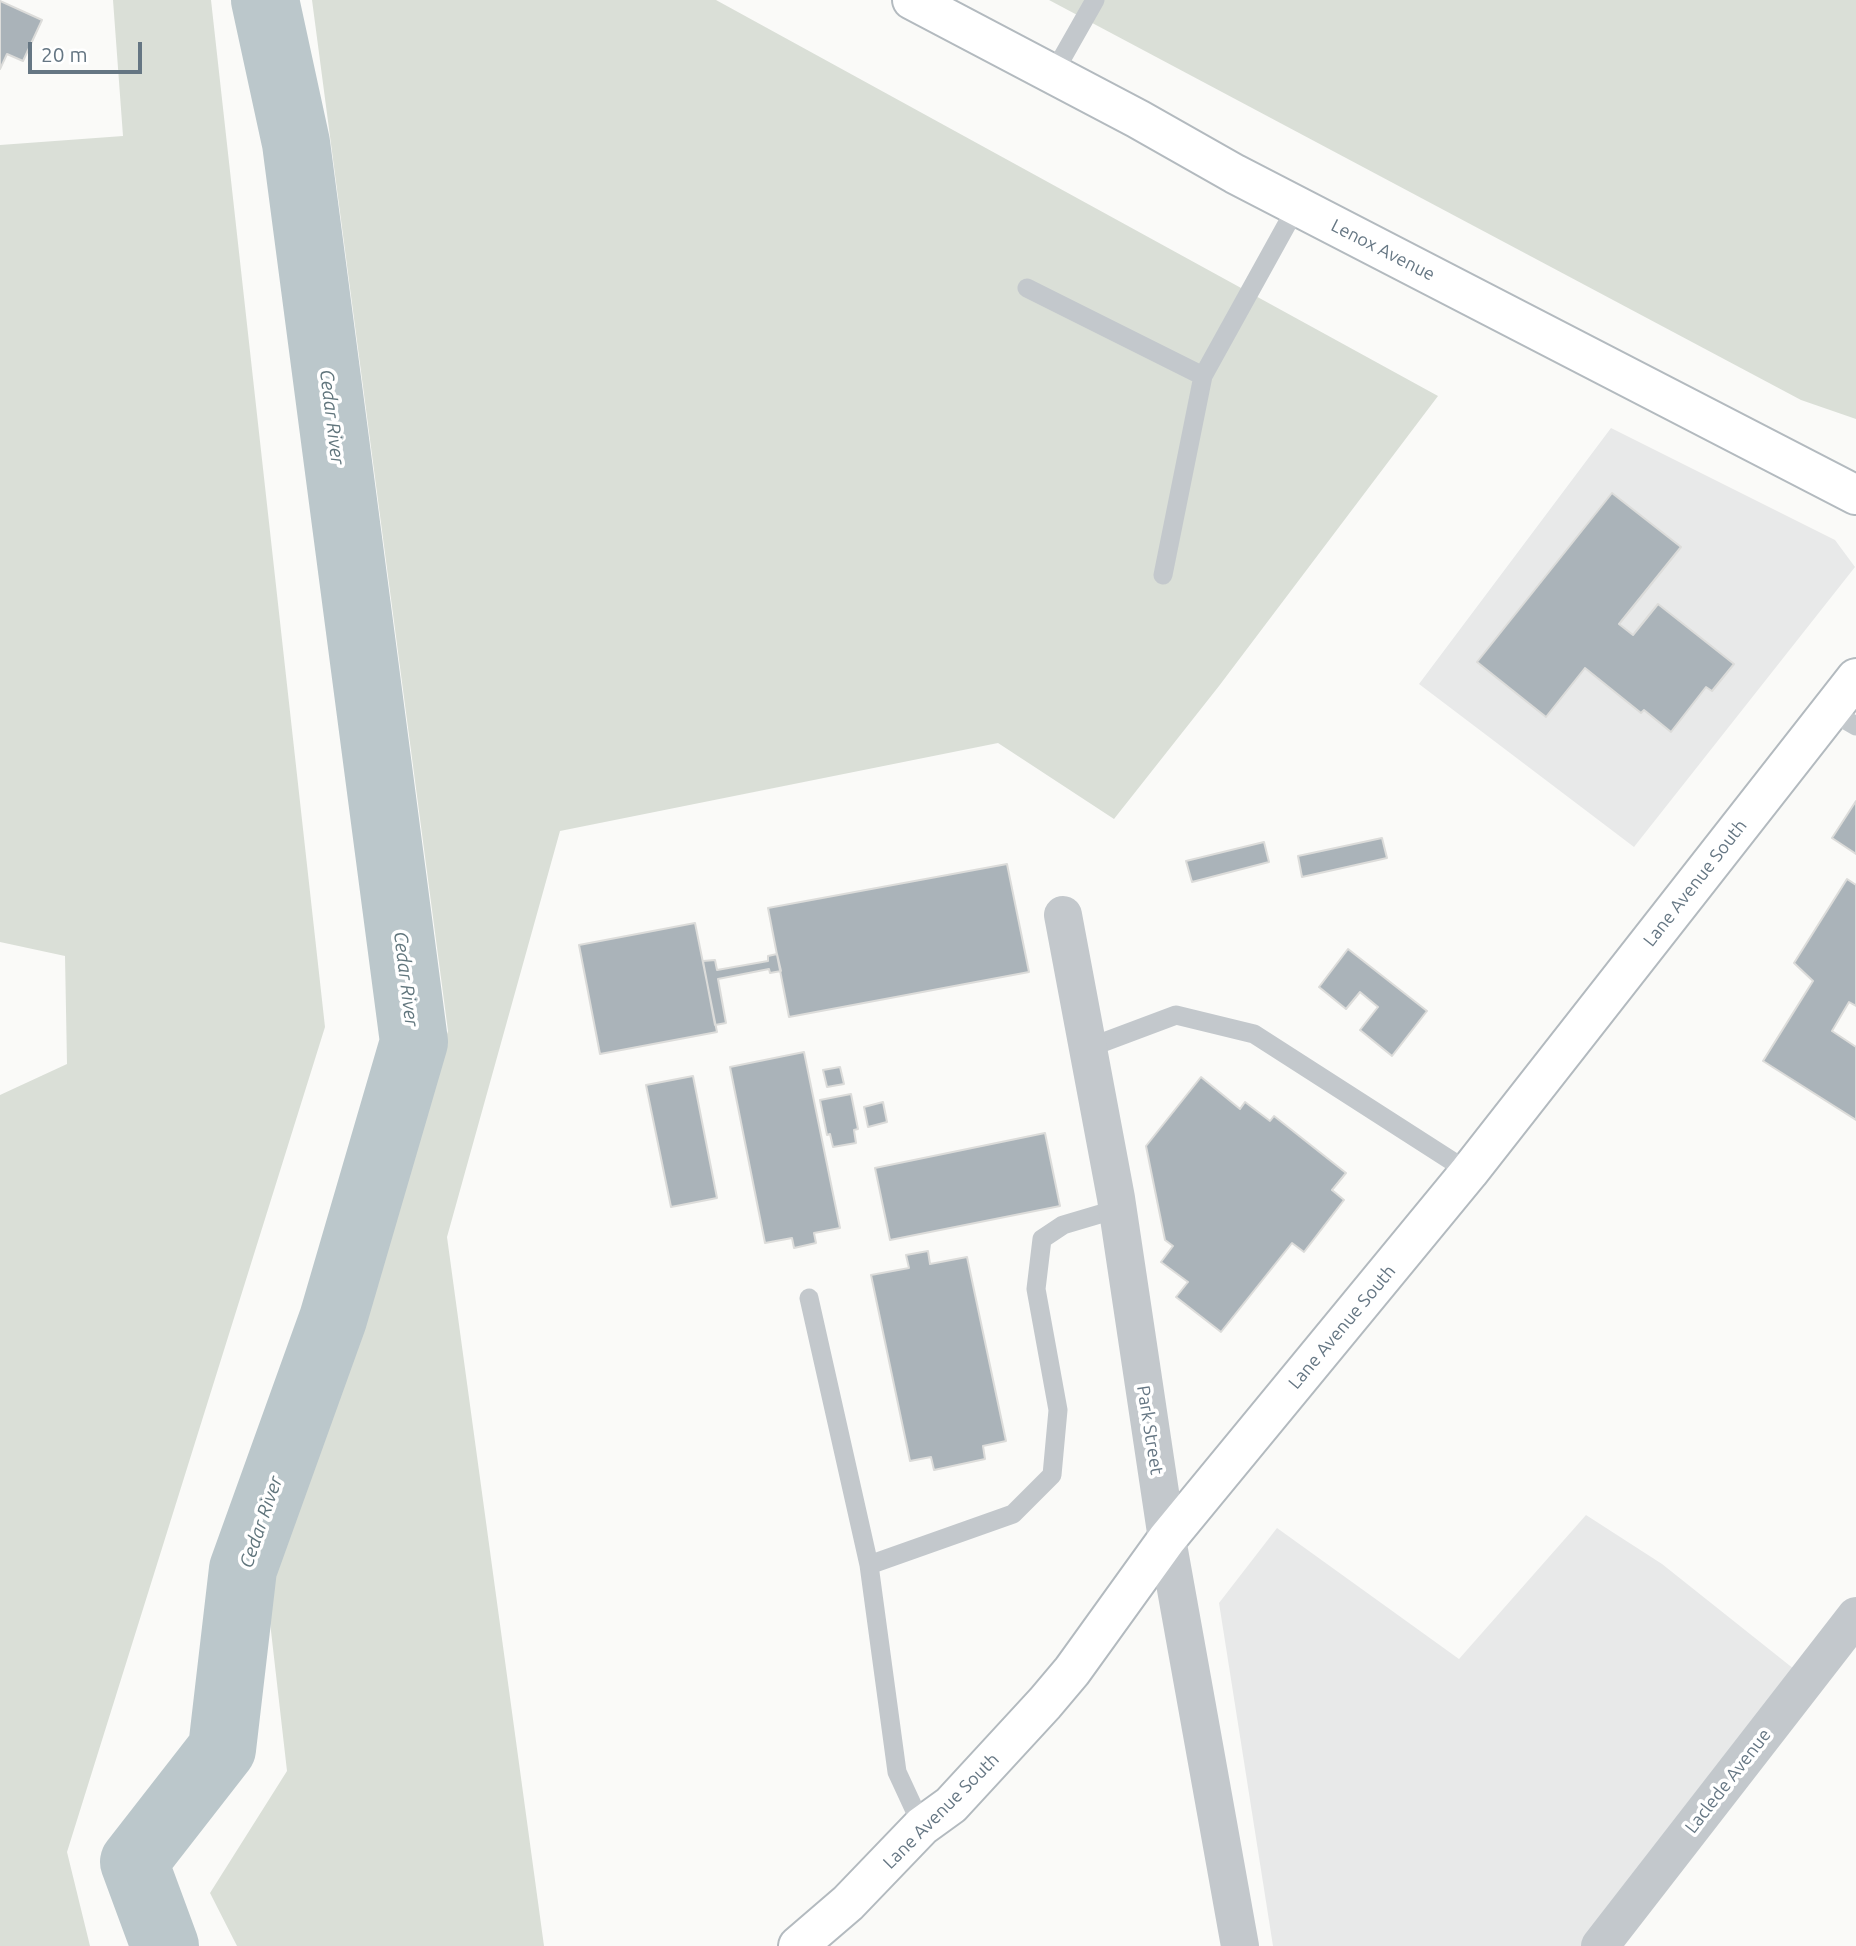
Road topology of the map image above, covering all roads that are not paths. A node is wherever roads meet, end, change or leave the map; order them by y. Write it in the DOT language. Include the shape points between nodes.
graph roads {
  1 [pos="912,0"];
  2 [pos="1095,0"];
  3 [pos="1053,74"];
  4 [pos="1297,206"];
  5 [pos="1027,289"];
  6 [pos="1203,376"];
  7 [pos="1856,495"];
  8 [pos="1163,575"];
  9 [pos="1856,678"];
  10 [pos="1843,718"];
  11 [pos="1063,915"];
  12 [pos="1088,1048"];
  13 [pos="1469,1172"];
  14 [pos="1117,1209"];
  15 [pos="809,1298"];
  16 [pos="1167,1539"];
  17 [pos="869,1564"];
  18 [pos="1856,1616"];
  19 [pos="922,1826"];
  20 [pos="798,1946"];
  21 [pos="1240,1946"];
  22 [pos="1600,1946"];
  1 -- 3 [label="main road, Lenox Avenue"];
  2 -- 3 [label="lane"];
  3 -- 4 [label="main road, Lenox Avenue"];
  4 -- 6 [label="lane"];
  4 -- 7 [label="main road, Lenox Avenue"];
  5 -- 6 [label="lane"];
  6 -- 8 [label="lane"];
  9 -- 10 [label="main road, Lane Avenue South"];
  10 -- 13 [label="main road, Lane Avenue South"];
  11 -- 12 [label="street, Park Street"];
  12 -- 13 [label="lane" via="1176,1015 1254,1034"];
  12 -- 14 [label="street, Park Street"];
  13 -- 16 [label="main road, Lane Avenue South"];
  14 -- 16 [label="street, Park Street"];
  14 -- 17 [label="lane" via="1063,1225 1042,1239 1036,1289 1058,1410 1052,1475 1013,1514"];
  15 -- 17 [label="lane"];
  16 -- 19 [label="main road, Lane Avenue South" via="1045,1703 951,1805"];
  16 -- 21 [label="street, Park Street"];
  17 -- 19 [label="lane" via="897,1772"];
  18 -- 22 [label="street, Laclede Avenue"];
  19 -- 20 [label="main road, Lane Avenue South" via="829,1922"];
}
